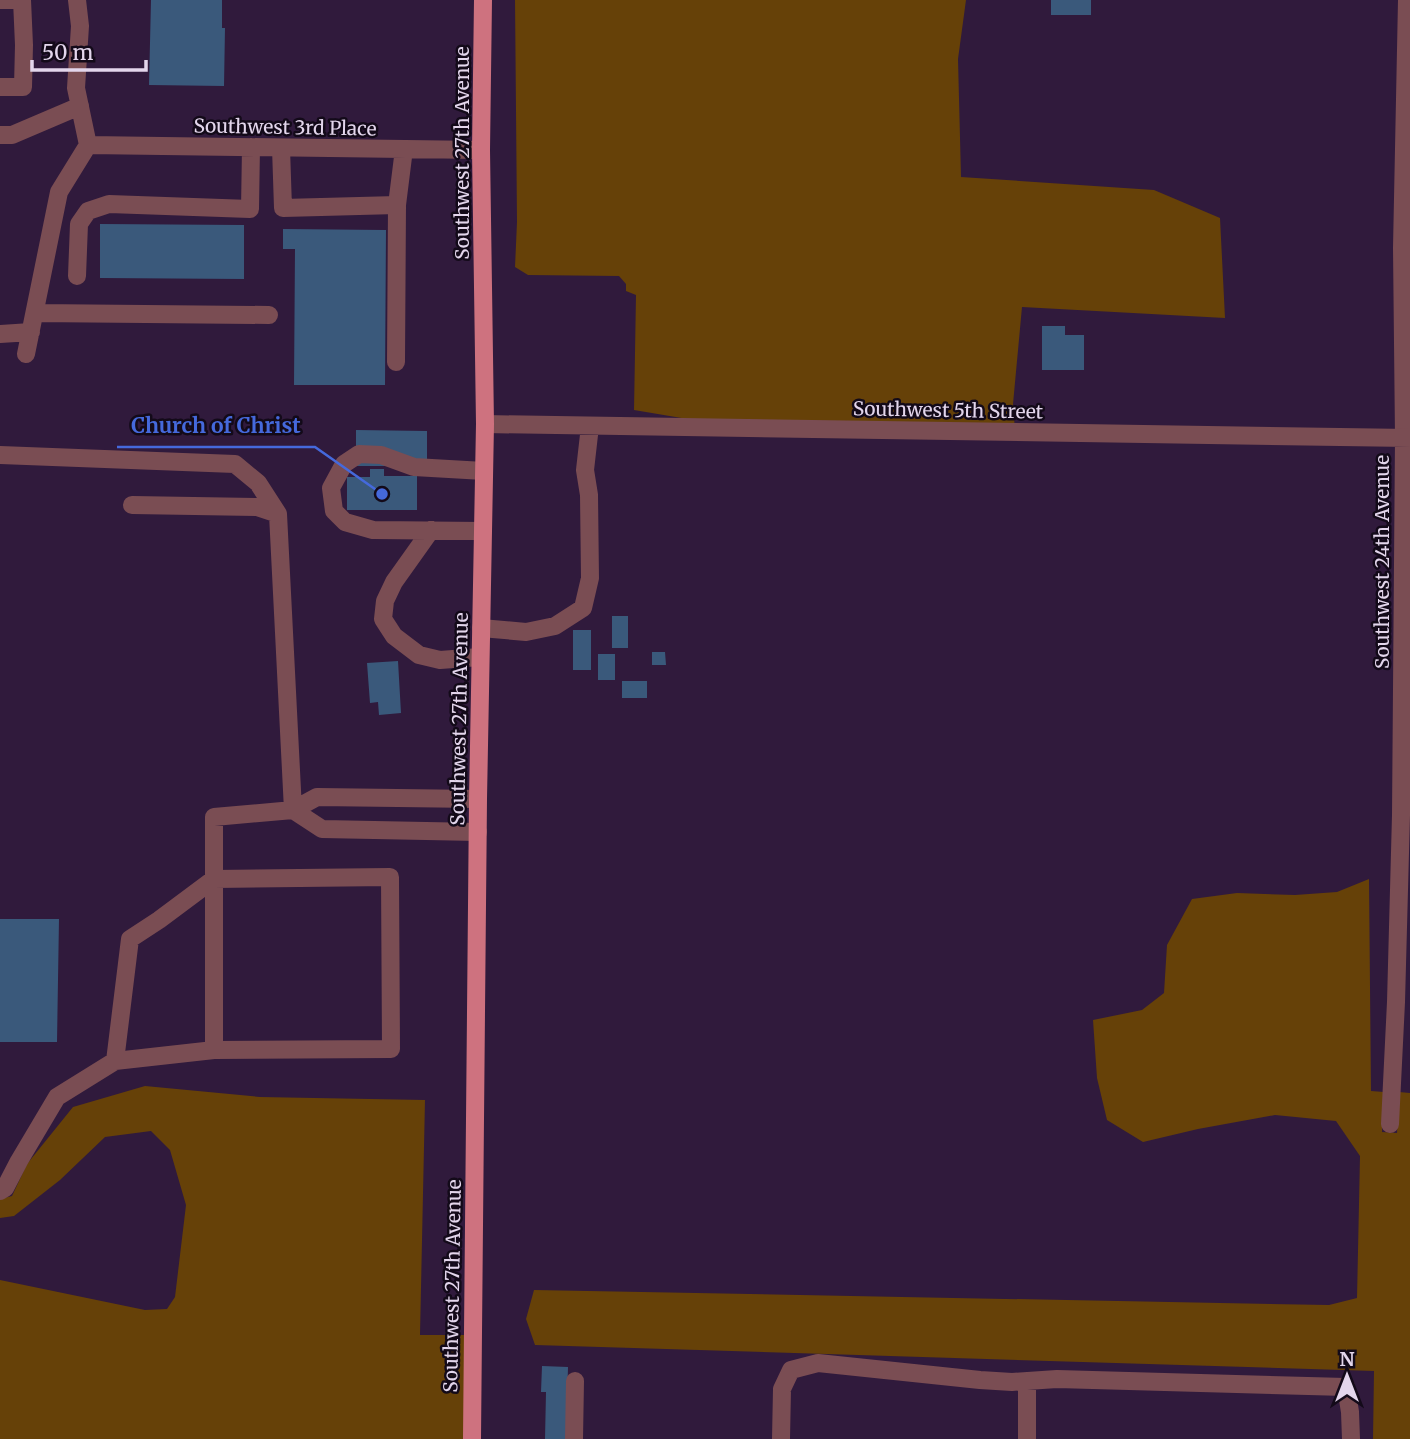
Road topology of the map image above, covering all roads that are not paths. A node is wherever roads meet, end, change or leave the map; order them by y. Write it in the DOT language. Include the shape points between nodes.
graph roads {
  1 [pos="77,0"];
  2 [pos="483,0"];
  3 [pos="1407,0"];
  4 [pos="0,1"];
  5 [pos="1408,61"];
  6 [pos="0,87"];
  7 [pos="80,106"];
  8 [pos="0,135"];
  9 [pos="88,145"];
  10 [pos="251,147"];
  11 [pos="281,148"];
  12 [pos="404,149"];
  13 [pos="481,150"];
  14 [pos="397,205"];
  15 [pos="1406,248"];
  16 [pos="77,276"];
  17 [pos="35,313"];
  18 [pos="269,315"];
  19 [pos="31,332"];
  20 [pos="0,334"];
  21 [pos="26,354"];
  22 [pos="396,362"];
  23 [pos="485,424"];
  24 [pos="590,426"];
  25 [pos="1407,438"];
  26 [pos="0,455"];
  27 [pos="484,471"];
  28 [pos="132,505"];
  29 [pos="278,514"];
  30 [pos="431,530"];
  31 [pos="483,531"];
  32 [pos="481,628"];
  33 [pos="1406,633"];
  34 [pos="480,657"];
  35 [pos="478,799"];
  36 [pos="293,810"];
  37 [pos="1405,815"];
  38 [pos="478,832"];
  39 [pos="214,879"];
  40 [pos="1403,1002"];
  41 [pos="214,1050"];
  42 [pos="115,1061"];
  43 [pos="1390,1124"];
  44 [pos="0,1191"];
  45 [pos="575,1381"];
  46 [pos="1027,1381"];
  47 [pos="472,1439"];
  48 [pos="574,1439"];
  49 [pos="781,1439"];
  50 [pos="1027,1439"];
  51 [pos="1351,1439"];
  1 -- 7 [label="street"];
  2 -- 13 [label="main road, Southwest 27th Avenue"];
  3 -- 5 [label="street, Southwest 24th Avenue"];
  4 -- 6 [label="street" via="22,1 24,45 23,87"];
  5 -- 15 [label="street, Southwest 24th Avenue"];
  7 -- 8 [label="street" via="12,135"];
  7 -- 9 [label="street"];
  9 -- 10 [label="street, Southwest 3rd Place"];
  9 -- 17 [label="street" via="59,192"];
  10 -- 11 [label="street, Southwest 3rd Place"];
  10 -- 16 [label="street" via="250,209 109,204 88,211 79,224"];
  11 -- 12 [label="street, Southwest 3rd Place"];
  11 -- 14 [label="street" via="283,208"];
  12 -- 13 [label="street, Southwest 3rd Place"];
  12 -- 14 [label="street"];
  13 -- 23 [label="main road, Southwest 27th Avenue"];
  14 -- 22 [label="street"];
  15 -- 25 [label="street, Southwest 24th Avenue"];
  17 -- 18 [label="street"];
  17 -- 19 [label="street"];
  19 -- 20 [label="street"];
  19 -- 21 [label="street"];
  23 -- 24 [label="street, Southwest 5th Street"];
  23 -- 27 [label="main road, Southwest 27th Avenue"];
  24 -- 25 [label="street, Southwest 5th Street"];
  24 -- 32 [label="street" via="585,470 590,578 583,608 555,626 526,632"];
  25 -- 33 [label="street, Southwest 24th Avenue"];
  26 -- 29 [label="street" via="235,464 258,482"];
  27 -- 30 [label="street" via="414,467 381,455 359,454 344,464 331,488 334,511 345,522 373,530"];
  27 -- 31 [label="main road, Southwest 27th Avenue"];
  28 -- 29 [label="street" via="257,507"];
  29 -- 36 [label="street"];
  30 -- 31 [label="street"];
  30 -- 34 [label="street" via="394,582 383,619 394,636 419,655 440,660"];
  31 -- 32 [label="main road, Southwest 27th Avenue"];
  32 -- 34 [label="main road, Southwest 27th Avenue"];
  33 -- 37 [label="street, Southwest 24th Avenue"];
  34 -- 35 [label="main road, Southwest 27th Avenue"];
  35 -- 36 [label="street" via="317,797"];
  35 -- 38 [label="main road, Southwest 27th Avenue"];
  36 -- 38 [label="street" via="322,829"];
  36 -- 39 [label="street" via="214,817"];
  37 -- 40 [label="street, Southwest 24th Avenue"];
  38 -- 47 [label="main road, Southwest 27th Avenue"];
  39 -- 41 [label="street"];
  39 -- 41 [label="street" via="390,877 391,1049"];
  39 -- 42 [label="street" via="130,939"];
  40 -- 43 [label="street, Southwest 24th Avenue"];
  41 -- 42 [label="street"];
  42 -- 44 [label="street" via="57,1097"];
  45 -- 48 [label="street"];
  46 -- 49 [label="street" via="818,1363 791,1370 782,1389"];
  46 -- 50 [label="street"];
  46 -- 51 [label="street" via="1346,1387"];
}
